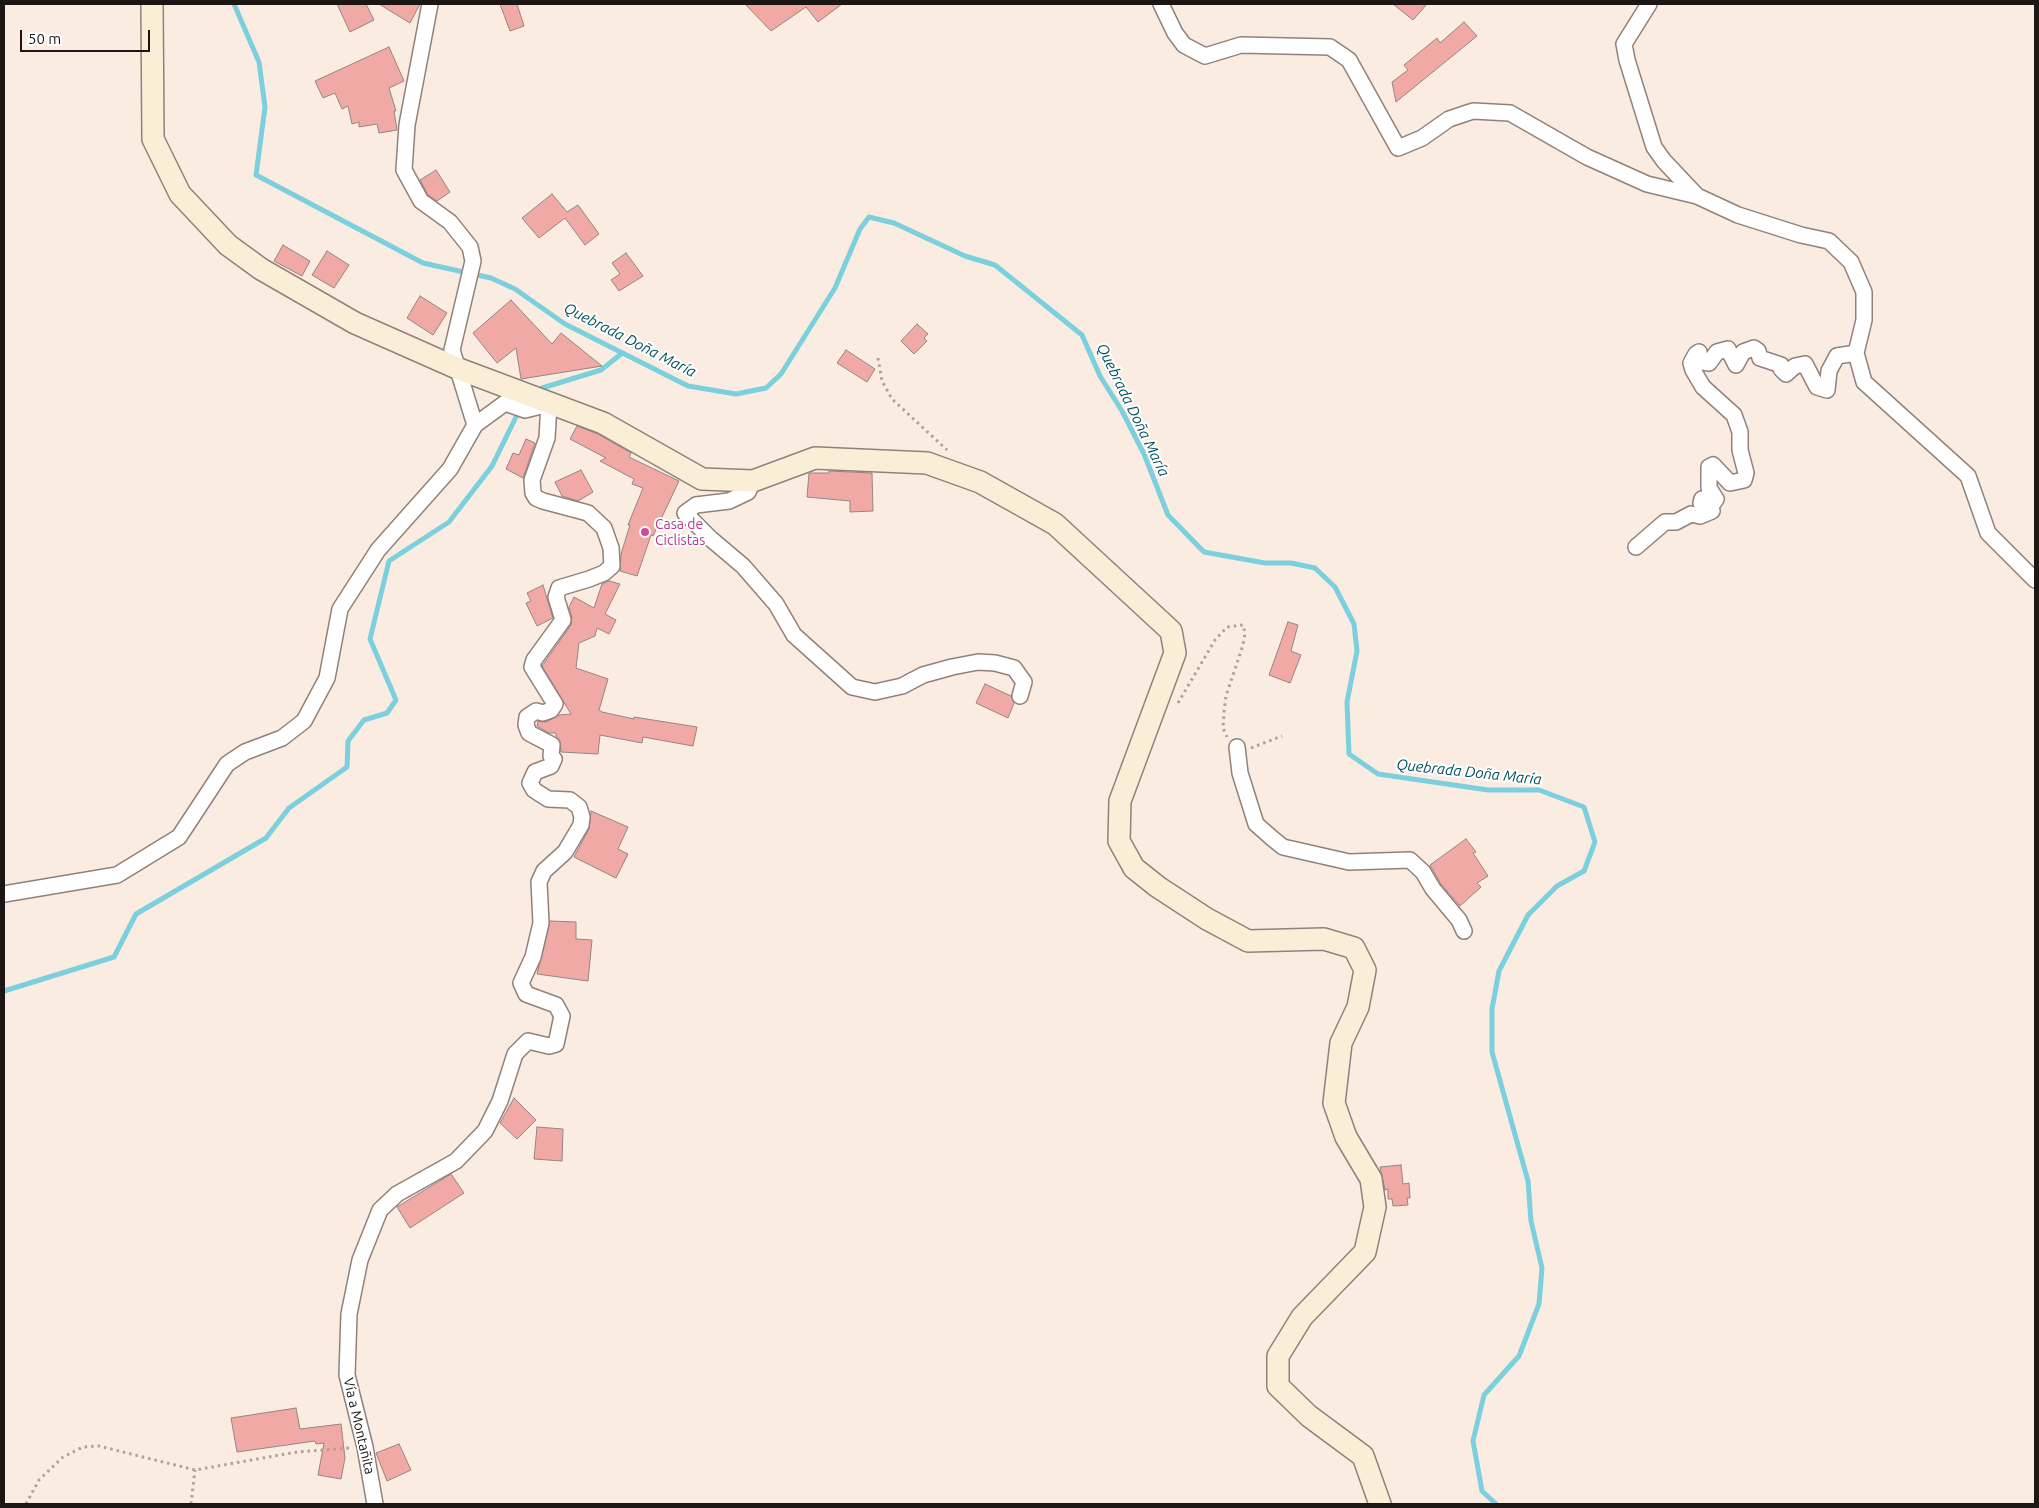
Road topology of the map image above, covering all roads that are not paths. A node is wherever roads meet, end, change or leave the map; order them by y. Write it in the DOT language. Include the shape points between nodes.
graph roads {
  1 [pos="152,4"];
  2 [pos="430,4"];
  3 [pos="1161,4"];
  4 [pos="1649,4"];
  5 [pos="1698,196"];
  6 [pos="1856,353"];
  7 [pos="459,369"];
  8 [pos="549,404"];
  9 [pos="474,425"];
  10 [pos="754,481"];
  11 [pos="1636,547"];
  12 [pos="2035,580"];
  13 [pos="1020,696"];
  14 [pos="1237,747"];
  15 [pos="4,894"];
  16 [pos="1464,931"];
  17 [pos="375,1504"];
  18 [pos="1380,1504"];
  1 -- 7 [label="street" via="153,139 180,194 228,245 261,268 354,323"];
  2 -- 7 [label="street" via="407,126 404,170 421,201 450,222 470,247 473,261 452,350"];
  3 -- 5 [label="street" via="1184,45 1205,56 1241,45 1330,47 1349,60 1398,148 1422,138 1449,120 1474,111 1510,113 1587,157 1647,184"];
  4 -- 5 [label="street" via="1624,44 1627,60 1654,147"];
  5 -- 6 [label="street" via="1738,215 1829,241 1851,262 1864,292 1864,320"];
  6 -- 11 [label="street" via="1837,356 1829,371 1827,390 1817,387 1805,364 1795,366 1786,374 1780,369 1781,365 1760,358 1754,348 1743,352 1736,365 1728,349 1717,352 1709,363 1700,360 1699,352 1696,354 1693,370 1703,387 1734,415 1740,432 1740,450 1746,473 1744,480 1730,483 1713,465 1709,467 1709,488 1716,499 1714,502 1702,499 1702,503 1712,511 1700,516 1691,514 1676,522 1664,522"];
  6 -- 12 [label="street" via="1864,382 1968,476 1988,533"];
  7 -- 8 [label="street"];
  7 -- 9 [label="street"];
  8 -- 9 [label="street" via="525,410 505,403"];
  8 -- 10 [label="street" via="603,422 702,479"];
  8 -- 17 [label="street, Vía a Montañita" via="547,438 532,480 533,493 543,502 588,513 604,528 611,548 612,566 604,573 559,588 556,597 563,620 538,654 532,668 555,704 551,710 536,711 527,717 529,733 552,745 551,756 554,759 551,766 535,772 530,782 534,790 548,799 570,800 579,807 582,817 581,825 565,852 544,871 539,882 541,923 533,957 521,983 526,994 556,1005 562,1016 556,1044 549,1046 528,1041 516,1054 500,1101 485,1131 456,1161 397,1194 380,1210 360,1260 349,1314 346,1375 365,1447"];
  9 -- 15 [label="street" via="450,469 378,550 340,609 327,678 304,721 282,738 244,752 227,764 179,837 116,875"];
  10 -- 13 [label="street" via="748,492 729,501 696,505 685,513 743,566 776,604 794,635 852,687 875,692 978,662 1014,668 1024,682"];
  10 -- 18 [label="street" via="815,458 927,463 980,482 1055,524 1171,631 1175,654 1120,801 1119,842 1134,868 1158,887 1198,914 1248,941 1324,939 1354,948 1365,970 1358,1007 1341,1043 1334,1103 1346,1137 1371,1179 1375,1208 1365,1252 1302,1316 1278,1356 1278,1386 1309,1416 1363,1456"];
  14 -- 16 [label="street" via="1240,773 1256,824 1278,843 1316,856 1349,862 1410,860 1460,920"];
}
